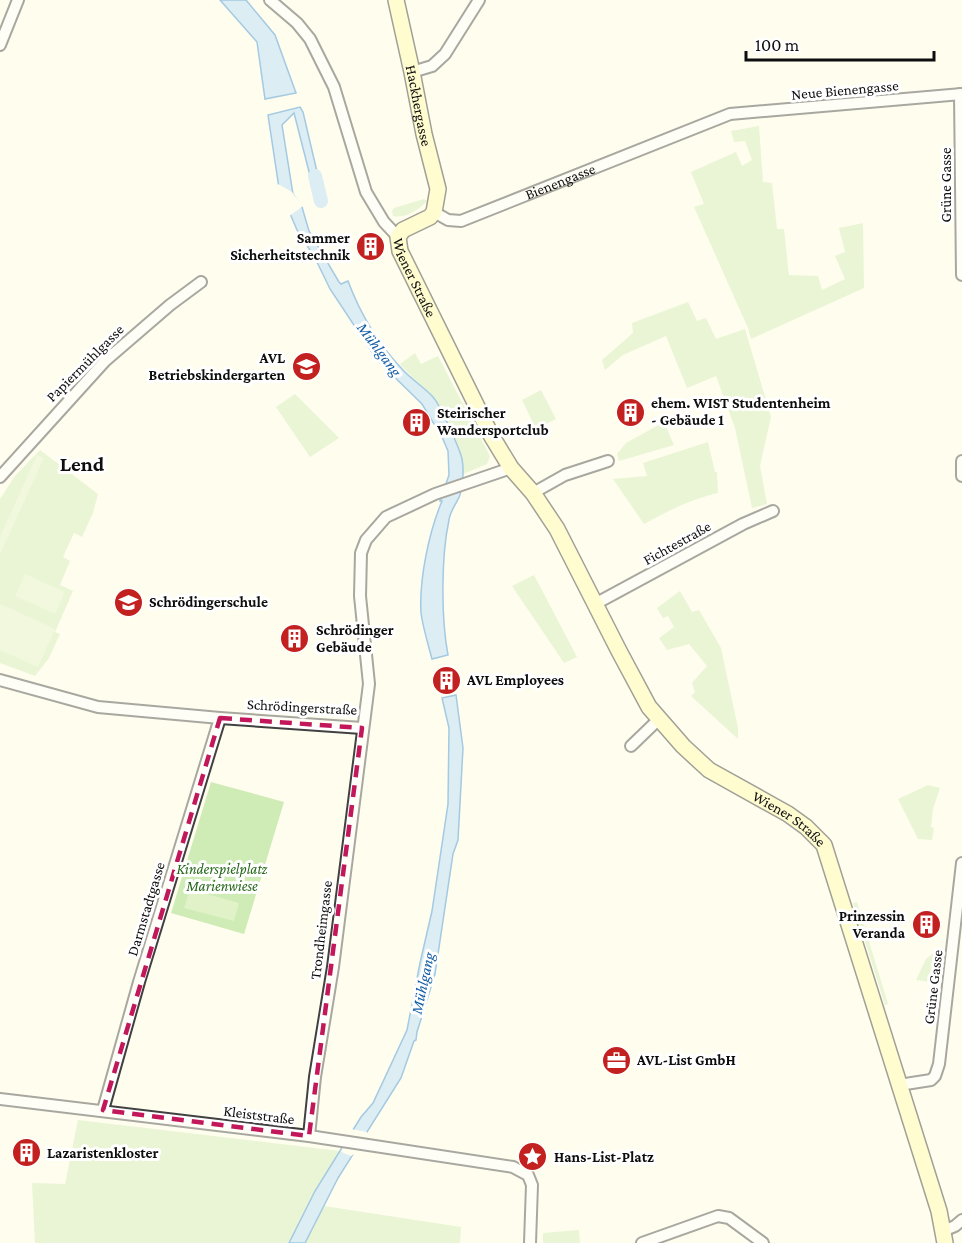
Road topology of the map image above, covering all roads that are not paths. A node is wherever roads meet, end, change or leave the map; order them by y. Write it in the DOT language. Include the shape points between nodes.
graph roads {
  1 [pos="18,0"];
  2 [pos="270,0"];
  3 [pos="396,0"];
  4 [pos="479,0"];
  5 [pos="0,45"];
  6 [pos="412,72"];
  7 [pos="961,94"];
  8 [pos="730,114"];
  9 [pos="434,212"];
  10 [pos="398,237"];
  11 [pos="962,275"];
  12 [pos="201,282"];
  13 [pos="608,461"];
  14 [pos="962,461"];
  15 [pos="511,468"];
  16 [pos="962,476"];
  17 [pos="0,477"];
  18 [pos="533,493"];
  19 [pos="773,511"];
  20 [pos="595,604"];
  21 [pos="0,680"];
  22 [pos="220,718"];
  23 [pos="659,719"];
  24 [pos="362,728"];
  25 [pos="631,746"];
  26 [pos="962,863"];
  27 [pos="898,1085"];
  28 [pos="0,1099"];
  29 [pos="103,1110"];
  30 [pos="309,1136"];
  31 [pos="962,1220"];
  32 [pos="944,1237"];
  33 [pos="530,1243"];
  34 [pos="642,1243"];
  35 [pos="763,1243"];
  1 -- 5 [label="street"];
  2 -- 10 [label="street, Wiener Straße" via="310,39 334,87 366,192"];
  3 -- 6 [label="main road, Hackhergasse"];
  4 -- 6 [label="street" via="445,54 432,66"];
  6 -- 9 [label="main road, Hackhergasse" via="438,189"];
  7 -- 8 [label="street, Neue Bienengasse"];
  7 -- 11 [label="street, Grüne Gasse"];
  8 -- 9 [label="street, Bienengasse" via="461,220 448,220"];
  9 -- 10 [label="main road"];
  10 -- 15 [label="main road, Wiener Straße" via="400,251 467,389"];
  12 -- 17 [label="street, Papiermühlgasse" via="105,361"];
  13 -- 18 [label="street" via="565,475"];
  14 -- 16 [label="street"];
  15 -- 18 [label="main road, Wiener Straße"];
  15 -- 24 [label="street, Schrödingerstraße" via="435,494 386,517 366,540 361,553 360,596 369,684"];
  18 -- 20 [label="main road, Wiener Straße" via="557,529"];
  19 -- 20 [label="street, Fichtestraße"];
  20 -- 23 [label="main road, Wiener Straße"];
  21 -- 22 [label="street, Schrödingerstraße" via="98,707"];
  22 -- 24 [label="street, Schrödingerstraße"];
  22 -- 29 [label="street, Darmstadtgasse"];
  23 -- 25 [label="street"];
  23 -- 27 [label="main road, Wiener Straße" via="709,770 788,814 824,845"];
  24 -- 30 [label="street, Trondheimgasse"];
  26 -- 27 [label="street, Grüne Gasse" via="939,1064 931,1080"];
  27 -- 32 [label="main road, Wiener Straße"];
  28 -- 29 [label="street, Kleiststraße"];
  29 -- 30 [label="street, Kleiststraße"];
  30 -- 33 [label="street, Kleiststraße" via="513,1167 528,1174 532,1185"];
  31 -- 32 [label="street"];
  34 -- 35 [label="street" via="718,1216 729,1218"];
}
